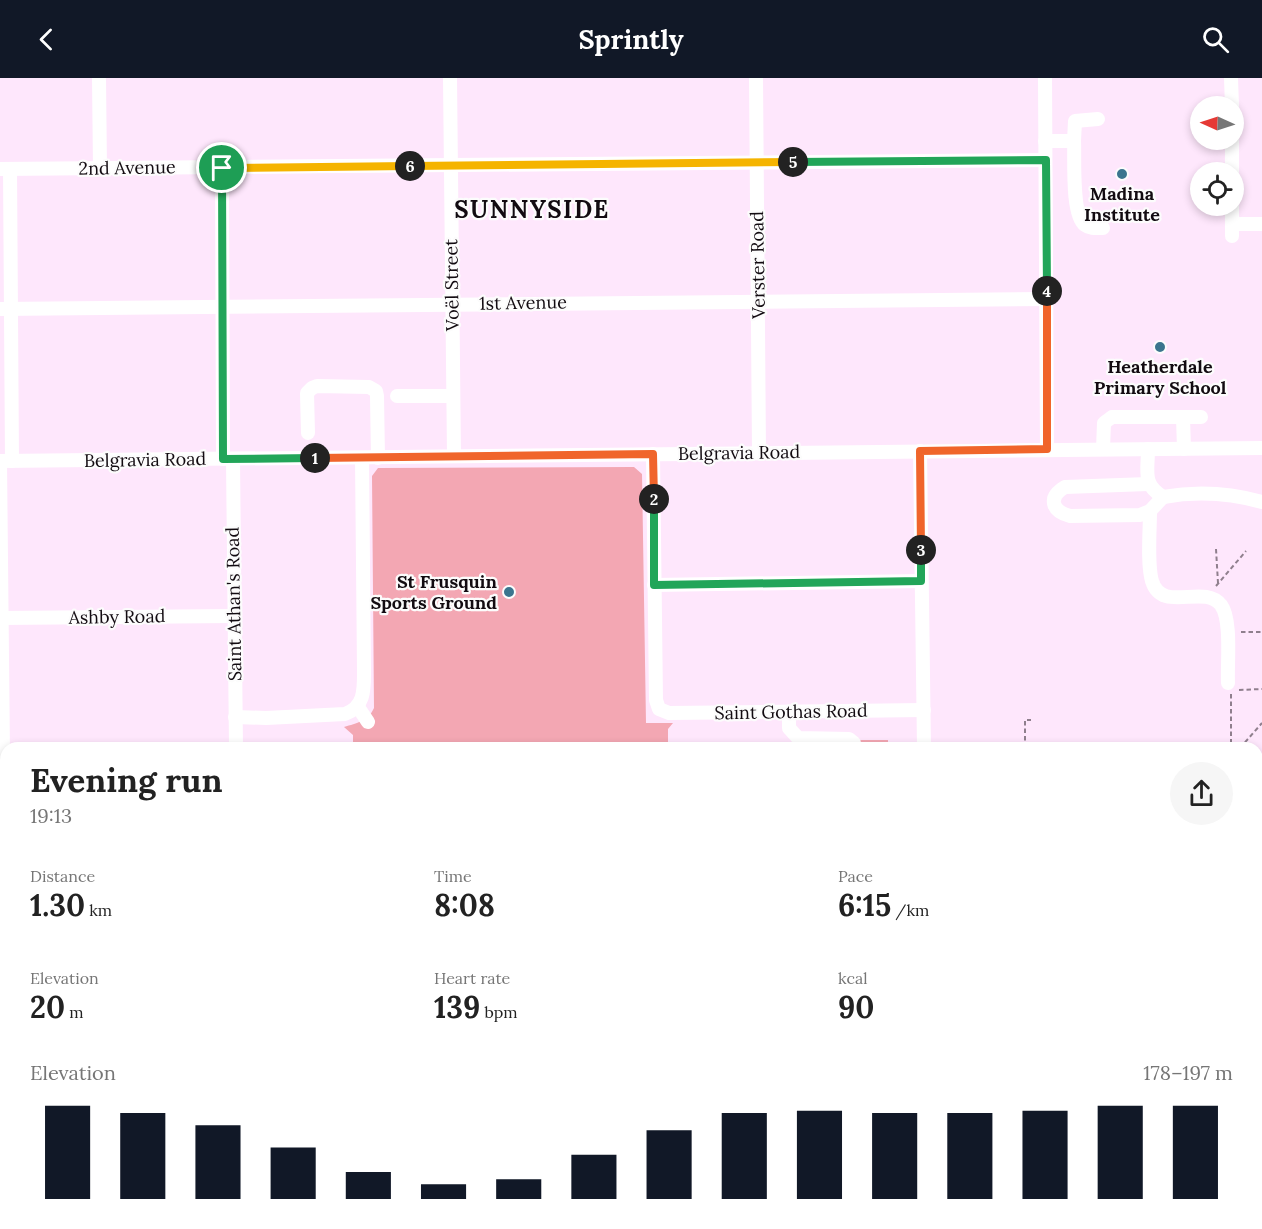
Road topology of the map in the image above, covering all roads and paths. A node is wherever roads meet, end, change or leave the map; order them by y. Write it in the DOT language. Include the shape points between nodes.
graph roads {
  1 [pos="99,78"];
  2 [pos="450,78"];
  3 [pos="756,78"];
  4 [pos="1045,78"];
  5 [pos="1232,78"];
  6 [pos="1232,96"];
  7 [pos="1098,119"];
  8 [pos="1045,141"];
  9 [pos="1074,141"];
  10 [pos="1046,160"];
  11 [pos="756,162"];
  12 [pos="451,165"];
  13 [pos="222,168"];
  14 [pos="5,169"];
  15 [pos="100,169"];
  16 [pos="1232,216"];
  17 [pos="1262,224"];
  18 [pos="1103,228"];
  19 [pos="1047,299"];
  20 [pos="758,301"];
  21 [pos="452,304"];
  22 [pos="223,305"];
  23 [pos="5,309"];
  24 [pos="397,396"];
  25 [pos="453,396"];
  26 [pos="1182,417"];
  27 [pos="1201,417"];
  28 [pos="308,433"];
  29 [pos="1262,448"];
  30 [pos="1047,449"];
  31 [pos="1103,449"];
  32 [pos="1148,449"];
  33 [pos="1184,449"];
  34 [pos="920,451"];
  35 [pos="759,453"];
  36 [pos="653,454"];
  37 [pos="454,456"];
  38 [pos="362,458"];
  39 [pos="378,458"];
  40 [pos="228,459"];
  41 [pos="4,461"];
  42 [pos="1148,484"];
  43 [pos="1163,497"];
  44 [pos="1262,502"];
  45 [pos="1150,511"];
  46 [pos="1216,549"];
  47 [pos="1246,551"];
  48 [pos="921,581"];
  49 [pos="1218,583"];
  50 [pos="654,585"];
  51 [pos="1206,597"];
  52 [pos="234,616"];
  53 [pos="1,618"];
  54 [pos="1227,632"];
  55 [pos="1262,632"];
  56 [pos="1228,683"];
  57 [pos="1262,689"];
  58 [pos="357,708"];
  59 [pos="924,710"];
  60 [pos="789,712"];
  61 [pos="235,717"];
  62 [pos="1031,720"];
  63 [pos="368,722"];
  64 [pos="1262,723"];
  65 [pos="2,742"];
  66 [pos="236,742"];
  67 [pos="853,742"];
  68 [pos="924,742"];
  69 [pos="1025,742"];
  70 [pos="1231,742"];
  71 [pos="1245,742"];
  1 -- 15 [label="street"];
  2 -- 12 [label="street, Voël Street"];
  3 -- 11 [label="street, Verster Road"];
  4 -- 8 [label="street"];
  5 -- 6 [label="street"];
  7 -- 9 [label="street" via="1075,121"];
  8 -- 9 [label="street"];
  8 -- 10 [label="street"];
  9 -- 18 [label="street" via="1077,212 1085,225"];
  10 -- 11 [label="street, 2nd Avenue"];
  10 -- 19 [label="street"];
  11 -- 12 [label="street, 2nd Avenue"];
  11 -- 20 [label="street, Verster Road"];
  12 -- 13 [label="street, 2nd Avenue"];
  12 -- 21 [label="street, Voël Street"];
  13 -- 15 [label="street, 2nd Avenue"];
  13 -- 22 [label="street, Saint Athan's Road"];
  14 -- 15 [label="street, 2nd Avenue"];
  14 -- 23 [label="street"];
  16 -- 17 [label="street" via="1232,230"];
  19 -- 20 [label="street, 1st Avenue"];
  19 -- 30 [label="street"];
  20 -- 21 [label="street, 1st Avenue"];
  20 -- 35 [label="street, Verster Road"];
  21 -- 22 [label="street, 1st Avenue"];
  21 -- 25 [label="street, Voël Street"];
  22 -- 23 [label="street, 1st Avenue"];
  22 -- 40 [label="street, Saint Athan's Road"];
  23 -- 41 [label="street"];
  24 -- 25 [label="street"];
  25 -- 37 [label="street, Voël Street"];
  26 -- 27 [label="street"];
  26 -- 31 [label="street" via="1107,419 1103,426"];
  26 -- 33 [label="street"];
  28 -- 39 [label="street" via="308,391 317,386 369,387 377,396"];
  29 -- 33 [label="street, Belgravia Road"];
  30 -- 31 [label="street, Belgravia Road"];
  30 -- 34 [label="street, Belgravia Road"];
  31 -- 32 [label="street, Belgravia Road"];
  32 -- 33 [label="street, Belgravia Road"];
  32 -- 42 [label="street"];
  34 -- 35 [label="street, Belgravia Road"];
  34 -- 48 [label="street"];
  35 -- 36 [label="street, Belgravia Road"];
  36 -- 37 [label="street, Belgravia Road"];
  36 -- 50 [label="street"];
  37 -- 39 [label="street, Belgravia Road"];
  38 -- 39 [label="street, Belgravia Road"];
  38 -- 40 [label="street, Belgravia Road"];
  38 -- 58 [label="street" via="364,671 363,696"];
  40 -- 41 [label="street, Belgravia Road"];
  40 -- 52 [label="street, Saint Athan's Road"];
  41 -- 53 [label="street"];
  42 -- 43 [label="street"];
  42 -- 45 [label="street" via="1065,487 1053,500 1061,514 1070,516 1140,515"];
  43 -- 44 [label="street" via="1208,494"];
  43 -- 45 [label="street"];
  45 -- 51 [label="street" via="1150,573 1155,588 1169,597"];
  46 -- 49 [label="path"];
  47 -- 49 [label="path"];
  48 -- 50 [label="street"];
  48 -- 59 [label="street"];
  49 -- 51 [label="path"];
  50 -- 60 [label="street, Saint Gothas Road" via="659,709 669,713"];
  51 -- 54 [label="street" via="1220,603 1227,619"];
  52 -- 53 [label="street, Ashby Road"];
  52 -- 61 [label="street, Saint Athan's Road"];
  53 -- 65 [label="street"];
  54 -- 55 [label="path"];
  54 -- 56 [label="street"];
  57 -- 70 [label="path" via="1231,690"];
  58 -- 61 [label="street" via="327,716"];
  58 -- 63 [label="street"];
  59 -- 60 [label="street, Saint Gothas Road"];
  59 -- 68 [label="street"];
  60 -- 67 [label="street" via="789,728 798,738"];
  61 -- 66 [label="street, Saint Athan's Road"];
  62 -- 69 [label="path" via="1025,720"];
  64 -- 71 [label="path"];
}
